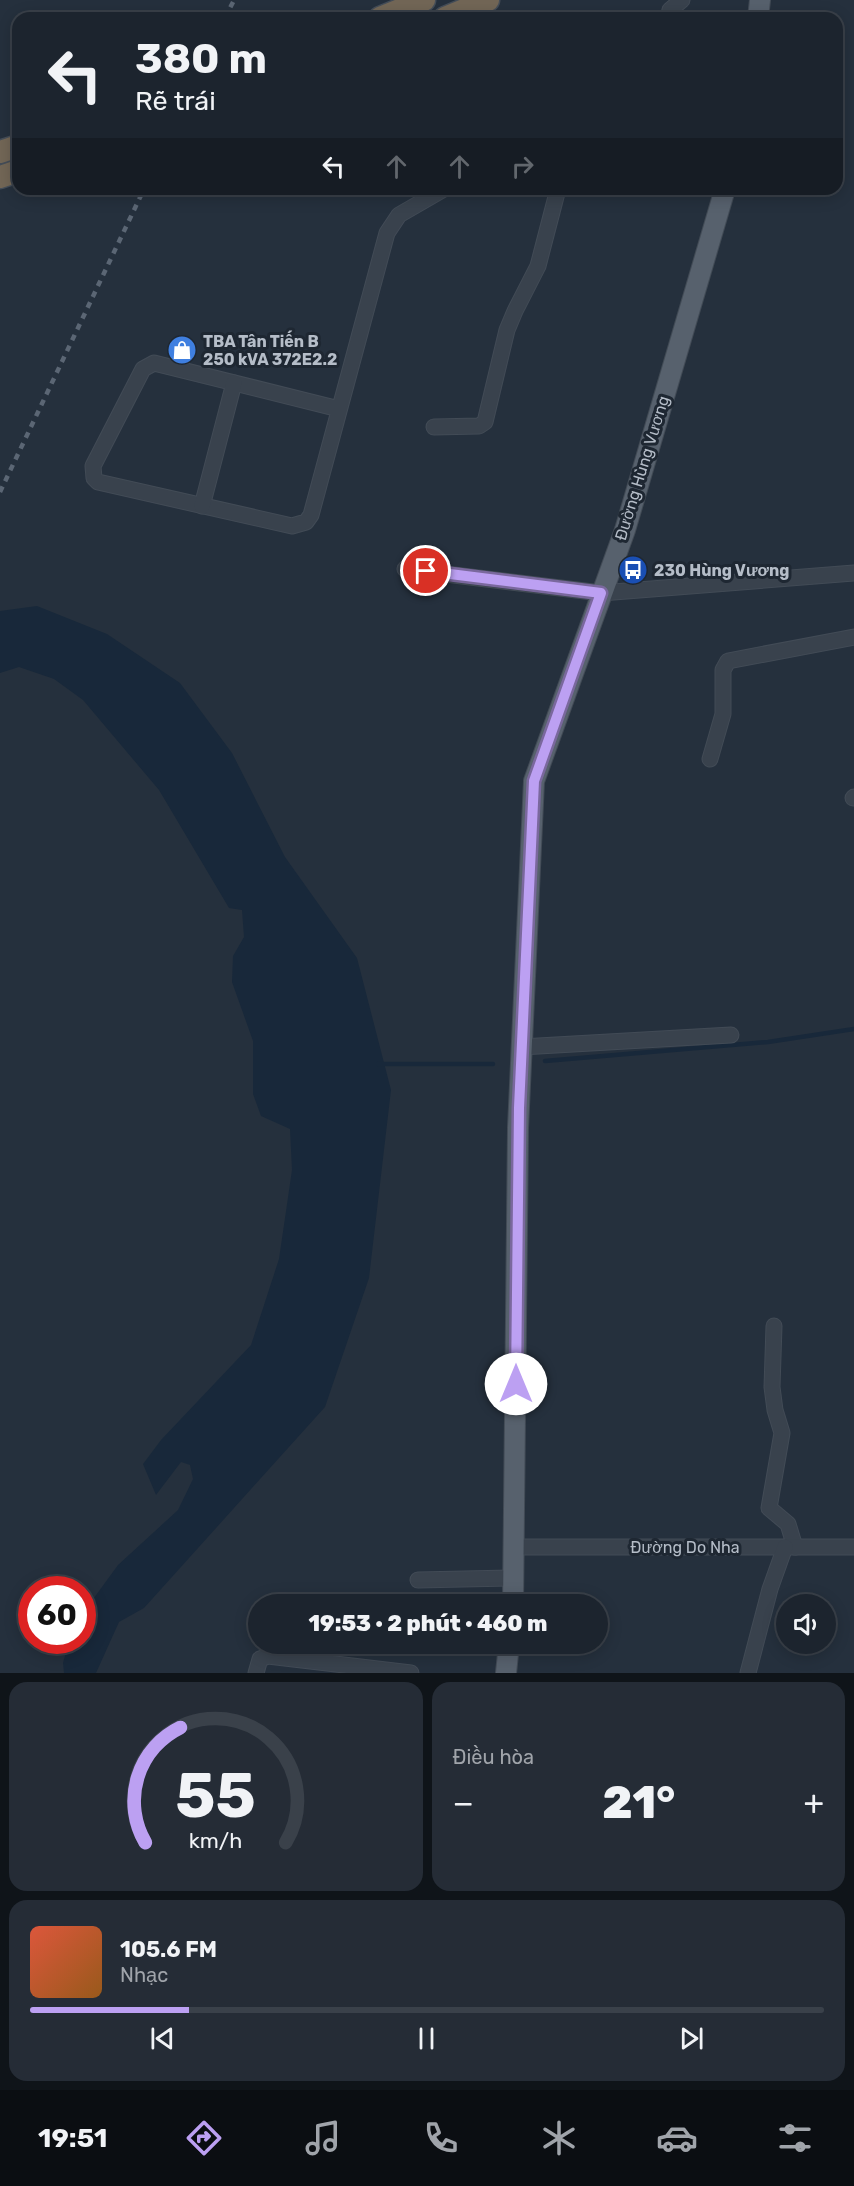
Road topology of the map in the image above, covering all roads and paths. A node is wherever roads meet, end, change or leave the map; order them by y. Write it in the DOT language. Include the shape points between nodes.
graph roads {
  1 [pos="424,0"];
  2 [pos="488,0"];
  3 [pos="682,0"];
  4 [pos="395,12"];
  5 [pos="459,12"];
  6 [pos="670,12"];
  7 [pos="434,195"];
  8 [pos="556,195"];
  9 [pos="723,195"];
  10 [pos="234,383"];
  11 [pos="339,409"];
  12 [pos="434,428"];
  13 [pos="202,506"];
  14 [pos="405,569"];
  15 [pos="854,573"];
  16 [pos="601,593"];
  17 [pos="854,637"];
  18 [pos="710,759"];
  19 [pos="731,1035"];
  20 [pos="521,1047"];
  21 [pos="774,1326"];
  22 [pos="515,1547"];
  23 [pos="790,1547"];
  24 [pos="854,1548"];
  25 [pos="514,1578"];
  26 [pos="418,1580"];
  27 [pos="513,1594"];
  28 [pos="508,1654"];
  29 [pos="334,1669"];
  30 [pos="256,1673"];
  31 [pos="411,1673"];
  32 [pos="506,1673"];
  33 [pos="748,1673"];
  1 -- 4 [label="highway"];
  2 -- 5 [label="highway"];
  3 -- 6 [label="street"];
  7 -- 11 [label="street" via="399,215 387,233"];
  8 -- 12 [label="street" via="538,266 507,330 485,422 479,426"];
  9 -- 16 [label="main road, Đường Hùng Vương" via="625,530"];
  10 -- 11 [label="street"];
  10 -- 13 [label="street"];
  10 -- 13 [label="street" via="161,364 148,365 93,466 98,482"];
  11 -- 13 [label="street" via="306,522 292,526"];
  14 -- 16 [label="street"];
  15 -- 16 [label="street"];
  16 -- 20 [label="main road, Đường Hùng Vương" via="534,781"];
  17 -- 18 [label="street" via="728,661 723,670 723,714"];
  19 -- 20 [label="street"];
  20 -- 22 [label="main road, Đường Hùng Vương"];
  21 -- 23 [label="street" via="773,1398 782,1433 769,1508 788,1524"];
  22 -- 23 [label="street, Đường Do Nha"];
  22 -- 25 [label="main road, Đường Hùng Vương"];
  23 -- 24 [label="street, Đường Do Nha"];
  23 -- 33 [label="street" via="770,1588"];
  25 -- 26 [label="street"];
  25 -- 27 [label="main road, Đường Hùng Vương"];
  28 -- 32 [label="main road"];
  29 -- 30 [label="street" via="264,1656"];
  29 -- 31 [label="street"];
}
